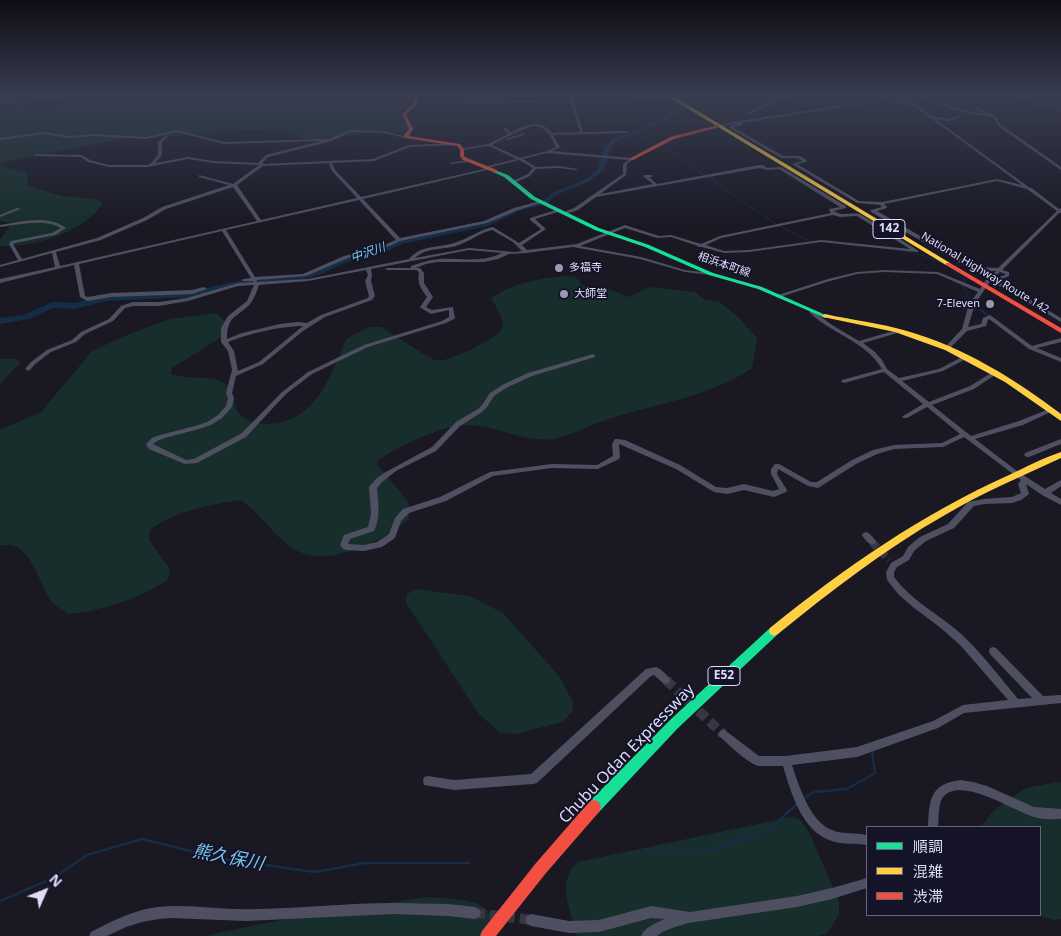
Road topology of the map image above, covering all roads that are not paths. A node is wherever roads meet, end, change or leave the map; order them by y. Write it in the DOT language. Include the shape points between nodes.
graph roads {
  1 [pos="163,140"];
  2 [pos="210,140"];
  3 [pos="331,140"];
  4 [pos="419,140"];
  5 [pos="500,140"];
  6 [pos="554,140"];
  7 [pos="667,140"];
  8 [pos="740,140"];
  9 [pos="741,140"];
  10 [pos="752,140"];
  11 [pos="962,140"];
  12 [pos="1020,140"];
  13 [pos="489,145"];
  14 [pos="458,146"];
  15 [pos="548,152"];
  16 [pos="36,155"];
  17 [pos="519,159"];
  18 [pos="631,159"];
  19 [pos="468,161"];
  20 [pos="451,163"];
  21 [pos="777,163"];
  22 [pos="261,164"];
  23 [pos="331,164"];
  24 [pos="152,165"];
  25 [pos="759,166"];
  26 [pos="486,169"];
  27 [pos="535,169"];
  28 [pos="576,169"];
  29 [pos="1061,169"];
  30 [pos="546,174"];
  31 [pos="200,176"];
  32 [pos="651,176"];
  33 [pos="513,182"];
  34 [pos="234,185"];
  35 [pos="656,185"];
  36 [pos="1031,189"];
  37 [pos="594,196"];
  38 [pos="361,199"];
  39 [pos="542,203"];
  40 [pos="881,204"];
  41 [pos="19,209"];
  42 [pos="857,209"];
  43 [pos="1060,210"];
  44 [pos="562,212"];
  45 [pos="833,214"];
  46 [pos="0,216"];
  47 [pos="260,222"];
  48 [pos="0,226"];
  49 [pos="223,230"];
  50 [pos="606,232"];
  51 [pos="400,240"];
  52 [pos="456,244"];
  53 [pos="519,244"];
  54 [pos="573,246"];
  55 [pos="700,246"];
  56 [pos="916,247"];
  57 [pos="466,250"];
  58 [pos="54,252"];
  59 [pos="526,252"];
  60 [pos="508,253"];
  61 [pos="21,261"];
  62 [pos="76,264"];
  63 [pos="412,264"];
  64 [pos="0,266"];
  65 [pos="58,268"];
  66 [pos="368,269"];
  67 [pos="998,270"];
  68 [pos="711,274"];
  69 [pos="0,281"];
  70 [pos="255,281"];
  71 [pos="984,286"];
  72 [pos="778,296"];
  73 [pos="812,312"];
  74 [pos="1061,320"];
  75 [pos="307,326"];
  76 [pos="1061,326"];
  77 [pos="965,330"];
  78 [pos="899,331"];
  79 [pos="1061,331"];
  80 [pos="1061,340"];
  81 [pos="224,342"];
  82 [pos="858,343"];
  83 [pos="947,348"];
  84 [pos="1031,348"];
  85 [pos="593,356"];
  86 [pos="964,358"];
  87 [pos="1061,360"];
  88 [pos="28,369"];
  89 [pos="885,370"];
  90 [pos="993,374"];
  91 [pos="234,375"];
  92 [pos="897,380"];
  93 [pos="844,381"];
  94 [pos="927,404"];
  95 [pos="1051,410"];
  96 [pos="905,417"];
  97 [pos="1061,418"];
  98 [pos="968,436"];
  99 [pos="1061,441"];
  100 [pos="1061,455"];
  101 [pos="1028,456"];
  102 [pos="1026,480"];
  103 [pos="1061,483"];
  104 [pos="1045,493"];
  105 [pos="1061,502"];
  106 [pos="866,535"];
  107 [pos="872,542"];
  108 [pos="993,651"];
  109 [pos="666,680"];
  110 [pos="1061,700"];
  111 [pos="1041,701"];
  112 [pos="1016,703"];
  113 [pos="723,734"];
  114 [pos="786,761"];
  115 [pos="428,781"];
  116 [pos="1061,814"];
  117 [pos="933,826"];
  118 [pos="866,840"];
  119 [pos="866,883"];
  120 [pos="474,912"];
  121 [pos="690,916"];
  122 [pos="532,920"];
  123 [pos="95,936"];
  124 [pos="487,936"];
  125 [pos="648,936"];
  1 -- 24 [label="street" via="160,156"];
  2 -- 3 [label="street" via="224,143"];
  3 -- 22 [label="street" via="271,155 262,159"];
  4 -- 14 [label="main road"];
  5 -- 13 [label="street"];
  6 -- 15 [label="street" via="558,147"];
  7 -- 18 [label="main road"];
  8 -- 21 [label="main road, National Highway Route 142 / 142"];
  9 -- 42 [label="main road, National Highway Route 142 / 142"];
  10 -- 40 [label="street" via="782,157 802,158 805,161 794,164 858,202"];
  11 -- 36 [label="street"];
  12 -- 29 [label="street"];
  13 -- 14 [label="street"];
  13 -- 17 [label="street"];
  14 -- 19 [label="main road"];
  14 -- 23 [label="street" via="409,146 378,159"];
  15 -- 17 [label="street"];
  15 -- 18 [label="street"];
  16 -- 24 [label="street" via="82,156 106,166"];
  17 -- 26 [label="street"];
  17 -- 27 [label="street"];
  18 -- 37 [label="street" via="625,164 625,174"];
  19 -- 20 [label="street"];
  19 -- 26 [label="main road, 相浜本町線"];
  21 -- 25 [label="street"];
  21 -- 42 [label="main road, National Highway Route 142 / 142"];
  22 -- 23 [label="street"];
  22 -- 24 [label="street" via="188,158"];
  22 -- 34 [label="street"];
  23 -- 38 [label="street"];
  25 -- 35 [label="street"];
  25 -- 45 [label="street" via="780,168 844,207 831,210"];
  26 -- 33 [label="main road, 相浜本町線"];
  26 -- 38 [label="street"];
  27 -- 28 [label="street"];
  27 -- 30 [label="street"];
  27 -- 33 [label="street"];
  31 -- 34 [label="street"];
  32 -- 35 [label="street" via="645,176"];
  33 -- 39 [label="main road, 相浜本町線"];
  34 -- 47 [label="street"];
  34 -- 58 [label="street" via="173,204 99,239"];
  35 -- 37 [label="street"];
  36 -- 40 [label="street" via="997,180"];
  36 -- 43 [label="street"];
  37 -- 44 [label="street"];
  38 -- 47 [label="street"];
  38 -- 51 [label="street"];
  39 -- 44 [label="main road, 相浜本町線"];
  39 -- 51 [label="street" via="485,222"];
  40 -- 42 [label="street"];
  40 -- 67 [label="street" via="885,207 873,210 972,268"];
  41 -- 46 [label="street"];
  42 -- 45 [label="street"];
  42 -- 56 [label="main road, National Highway Route 142 / 142"];
  42 -- 71 [label="main road, National Highway Route 142 / 142"];
  43 -- 67 [label="street"];
  44 -- 50 [label="main road, 相浜本町線"];
  44 -- 53 [label="street" via="532,219 544,229"];
  45 -- 55 [label="street" via="720,237"];
  45 -- 56 [label="street" via="858,215"];
  47 -- 49 [label="street"];
  48 -- 61 [label="street" via="39,223 64,228 53,234 12,242"];
  49 -- 62 [label="street"];
  49 -- 70 [label="street"];
  50 -- 54 [label="street"];
  50 -- 55 [label="street" via="630,227"];
  50 -- 68 [label="main road, 相浜本町線"];
  51 -- 70 [label="street" via="304,274"];
  52 -- 53 [label="street" via="493,228"];
  52 -- 57 [label="street"];
  52 -- 63 [label="street" via="432,246 415,255"];
  53 -- 59 [label="street"];
  54 -- 59 [label="street"];
  54 -- 68 [label="street"];
  55 -- 56 [label="street" via="730,252 821,241 917,251"];
  56 -- 71 [label="main road, National Highway Route 142 / 142"];
  57 -- 60 [label="street"];
  57 -- 63 [label="street"];
  58 -- 61 [label="street"];
  58 -- 65 [label="street"];
  59 -- 60 [label="street"];
  60 -- 63 [label="street" via="480,262 447,259"];
  61 -- 64 [label="street"];
  62 -- 65 [label="street"];
  62 -- 70 [label="street" via="83,297 87,299 192,292"];
  63 -- 66 [label="street"];
  63 -- 91 [label="street" via="421,272 422,286 430,297 422,307 431,312 451,308 451,319 368,345 310,373 280,396 243,437 194,461 185,462 151,447 151,441 158,436 195,430 223,413 231,402 229,392"];
  65 -- 69 [label="street"];
  66 -- 70 [label="street" via="303,281"];
  66 -- 75 [label="street" via="370,299 329,313"];
  67 -- 71 [label="street"];
  67 -- 74 [label="street" via="1008,275 998,279 998,283"];
  68 -- 72 [label="main road, 相浜本町線"];
  70 -- 81 [label="street" via="249,302 226,324"];
  70 -- 88 [label="street" via="188,299 123,307 111,320 49,351"];
  71 -- 72 [label="street" via="938,273 884,271 828,280"];
  71 -- 76 [label="main road, National Highway Route 142 / 142"];
  71 -- 77 [label="street" via="972,304"];
  71 -- 79 [label="main road, National Highway Route 142 / 142"];
  72 -- 73 [label="main road, 相浜本町線"];
  73 -- 78 [label="main road, 相浜本町線"];
  73 -- 82 [label="street"];
  75 -- 81 [label="street" via="280,326"];
  75 -- 91 [label="street" via="261,363"];
  77 -- 83 [label="street"];
  77 -- 84 [label="street" via="984,325 989,317"];
  78 -- 82 [label="street"];
  78 -- 83 [label="main road, 相浜本町線"];
  80 -- 84 [label="street"];
  81 -- 91 [label="street" via="231,351"];
  82 -- 89 [label="street"];
  83 -- 86 [label="main road, 相浜本町線"];
  84 -- 87 [label="street"];
  85 -- 98 [label="street" via="528,373 492,393 481,410 459,423 436,447 398,466 378,481 374,487 376,512 373,526 347,537 344,545 364,548 379,545 392,536 398,520 406,511 443,499 492,474 552,466 601,467 617,457 617,441 669,462 714,489 727,491 744,486 774,494 783,490 774,474 777,466 818,485 875,452 894,446 944,445"];
  86 -- 90 [label="main road, 相浜本町線"];
  86 -- 92 [label="street" via="931,374"];
  89 -- 92 [label="street"];
  89 -- 93 [label="street"];
  90 -- 94 [label="street" via="968,391"];
  90 -- 95 [label="main road, 相浜本町線"];
  92 -- 94 [label="street"];
  94 -- 96 [label="street"];
  94 -- 98 [label="street"];
  95 -- 97 [label="main road, 相浜本町線"];
  95 -- 98 [label="street" via="1021,423"];
  98 -- 102 [label="street"];
  99 -- 101 [label="street"];
  100 -- 124 [label="main road, Chubu Odan Expressway / E52" via="980,491 919,526 819,593 775,629 622,777 521,892"];
  102 -- 104 [label="street"];
  102 -- 112 [label="street" via="1022,484 1023,497 971,504 959,520 917,543 906,558 892,562 890,572 894,584 912,603 945,626 968,648"];
  103 -- 104 [label="street"];
  104 -- 105 [label="street"];
  106 -- 107 [label="street"];
  108 -- 111 [label="street"];
  109 -- 115 [label="street" via="656,671 649,672 533,779 461,785"];
  110 -- 111 [label="street"];
  111 -- 112 [label="street"];
  112 -- 114 [label="street" via="963,709 936,725 858,752"];
  113 -- 114 [label="street" via="758,761"];
  114 -- 118 [label="street" via="801,804 820,827 830,835"];
  116 -- 117 [label="street" via="1034,812 996,794 956,786 940,793"];
  119 -- 121 [label="street" via="809,900"];
  120 -- 123 [label="street" via="396,908 321,909 257,915 158,913 130,920"];
  121 -- 122 [label="street" via="651,912 599,926 569,927"];
  121 -- 125 [label="street" via="664,924"];
}
